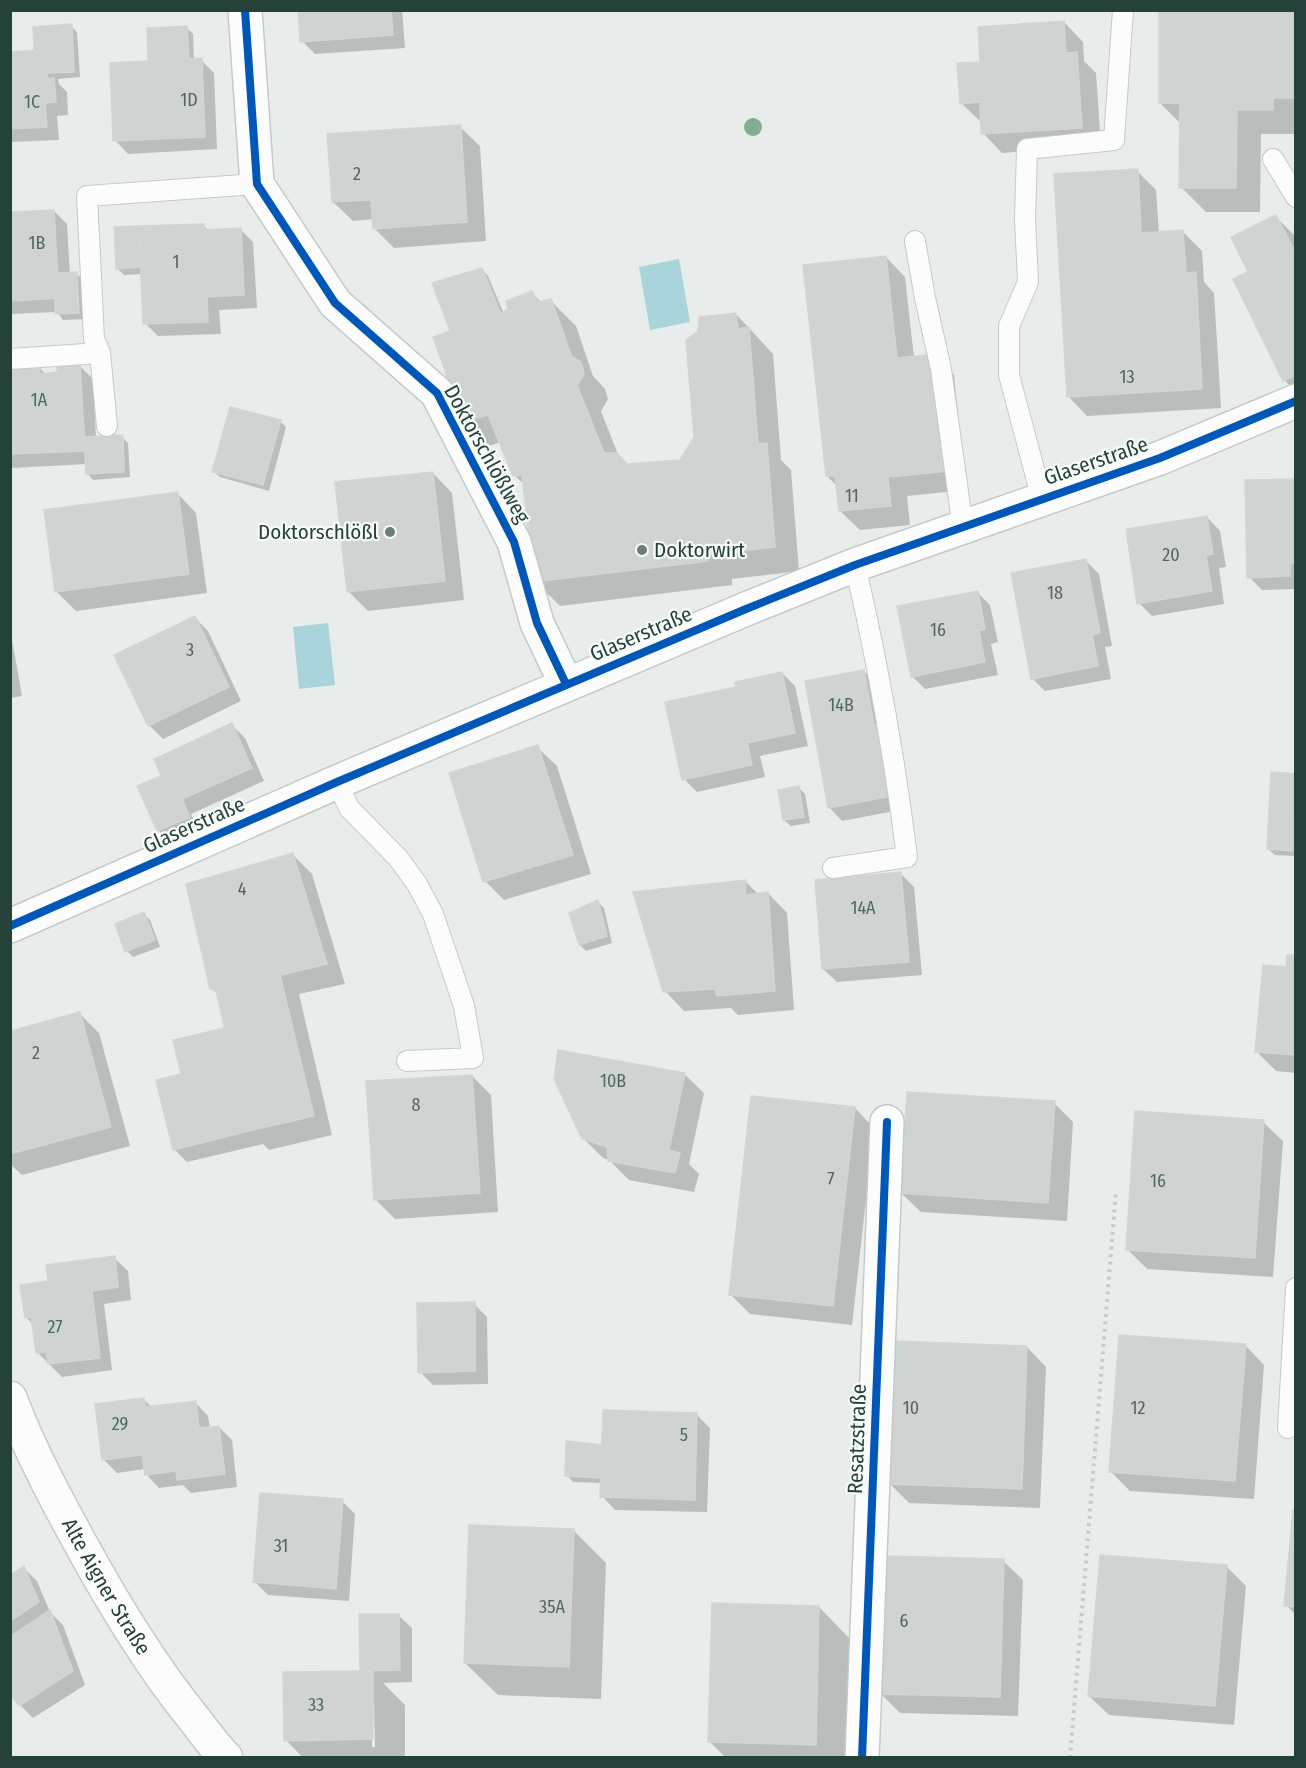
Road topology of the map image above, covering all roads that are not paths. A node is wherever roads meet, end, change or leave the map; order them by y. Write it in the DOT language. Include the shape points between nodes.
graph roads {
  1 [pos="246,10"];
  2 [pos="1123,10"];
  3 [pos="1273,159"];
  4 [pos="257,184"];
  5 [pos="1296,197"];
  6 [pos="915,241"];
  7 [pos="100,353"];
  8 [pos="10,359"];
  9 [pos="1296,401"];
  10 [pos="108,426"];
  11 [pos="1041,499"];
  12 [pos="963,528"];
  13 [pos="855,565"];
  14 [pos="566,684"];
  15 [pos="337,782"];
  16 [pos="833,868"];
  17 [pos="10,926"];
  18 [pos="407,1061"];
  19 [pos="887,1122"];
  20 [pos="1296,1288"];
  21 [pos="10,1398"];
  22 [pos="1288,1428"];
  23 [pos="226,1758"];
  24 [pos="862,1758"];
  1 -- 4 [label="street, Doktorschlößlweg"];
  2 -- 11 [label="lane" via="1114,140 1027,149 1028,282 1009,326 1009,375"];
  3 -- 5 [label="lane"];
  4 -- 7 [label="lane" via="87,196 94,339"];
  4 -- 14 [label="street, Doktorschlößlweg" via="334,303 437,393 514,542 537,623"];
  6 -- 12 [label="lane" via="941,369"];
  7 -- 8 [label="lane"];
  7 -- 10 [label="lane"];
  9 -- 11 [label="street, Glaserstraße" via="1160,458"];
  11 -- 12 [label="street, Glaserstraße"];
  12 -- 13 [label="street, Glaserstraße"];
  13 -- 14 [label="street, Glaserstraße"];
  13 -- 16 [label="lane" via="907,857"];
  14 -- 15 [label="street, Glaserstraße"];
  15 -- 17 [label="street, Glaserstraße"];
  15 -- 18 [label="lane" via="349,808 398,858 417,884 433,914 464,1006 473,1058"];
  19 -- 24 [label="street, Resatzstraße"];
  20 -- 22 [label="lane"];
  21 -- 23 [label="street, Alte Aigner Straße" via="58,1504 104,1587 147,1656"];
}
